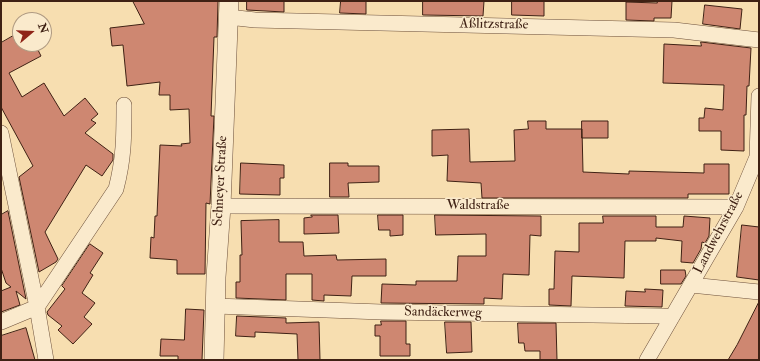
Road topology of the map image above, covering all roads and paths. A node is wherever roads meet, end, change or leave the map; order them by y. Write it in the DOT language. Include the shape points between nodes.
graph roads {
  1 [pos="228,9"];
  2 [pos="759,40"];
  3 [pos="759,96"];
  4 [pos="124,105"];
  5 [pos="1,133"];
  6 [pos="221,206"];
  7 [pos="736,207"];
  8 [pos="692,285"];
  9 [pos="759,292"];
  10 [pos="215,306"];
  11 [pos="37,307"];
  12 [pos="672,317"];
  13 [pos="1,322"];
  14 [pos="46,360"];
  15 [pos="214,360"];
  16 [pos="647,360"];
  1 -- 2 [label="street, Aßlitzstraße" via="255,20 674,30"];
  1 -- 6 [label="street, Schneyer Straße"];
  3 -- 7 [label="street, Landwehrstraße" via="757,157"];
  4 -- 11 [label="street" via="124,145 116,189"];
  5 -- 11 [label="street"];
  6 -- 7 [label="street, Waldstraße"];
  6 -- 10 [label="street, Schneyer Straße"];
  7 -- 8 [label="street, Landwehrstraße"];
  8 -- 9 [label="street"];
  8 -- 12 [label="street, Landwehrstraße"];
  10 -- 12 [label="street, Sandäckerweg"];
  10 -- 15 [label="street, Schneyer Straße"];
  11 -- 13 [label="street"];
  11 -- 14 [label="street"];
  12 -- 16 [label="street, Landwehrstraße"];
}
